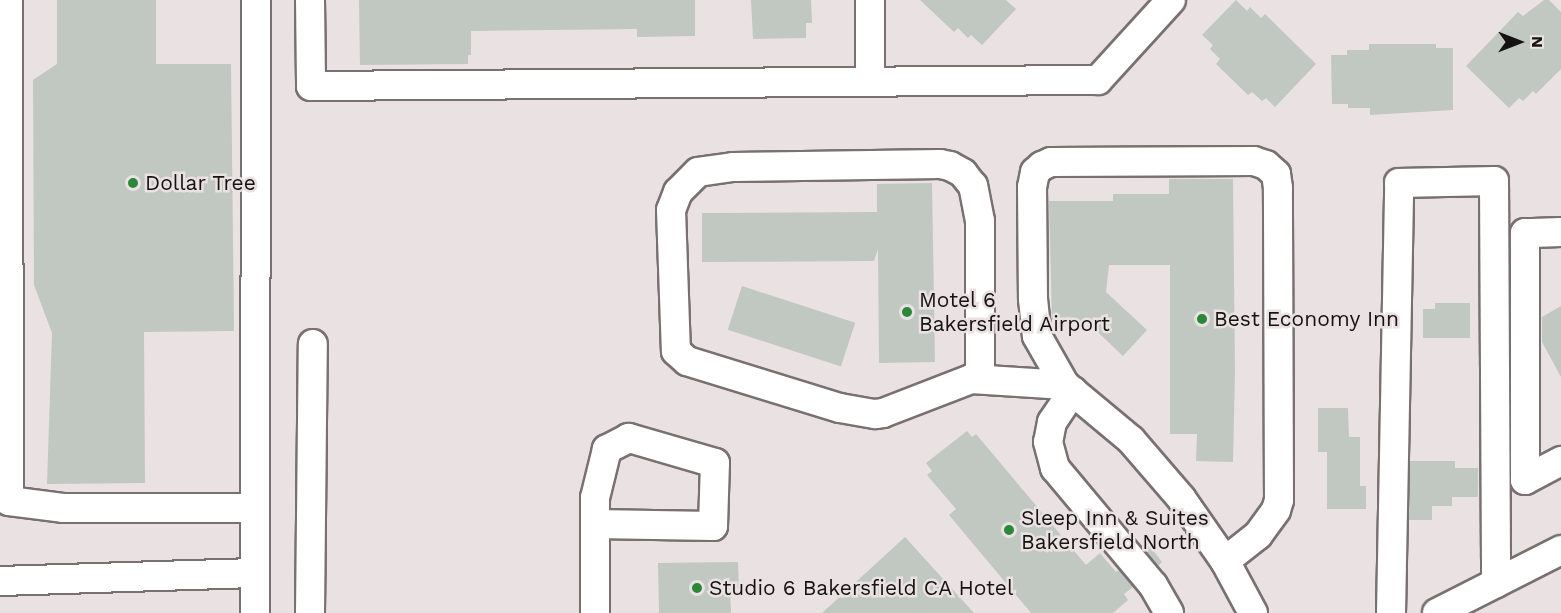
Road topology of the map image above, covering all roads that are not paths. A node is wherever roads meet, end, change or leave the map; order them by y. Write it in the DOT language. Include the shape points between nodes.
graph roads {
  1 [pos="8,0"];
  2 [pos="256,0"];
  3 [pos="310,0"];
  4 [pos="870,0"];
  5 [pos="1171,0"];
  6 [pos="4,53"];
  7 [pos="870,81"];
  8 [pos="1561,232"];
  9 [pos="313,344"];
  10 [pos="980,379"];
  11 [pos="1069,388"];
  12 [pos="4,409"];
  13 [pos="1561,460"];
  14 [pos="4,482"];
  15 [pos="255,508"];
  16 [pos="595,524"];
  17 [pos="1561,550"];
  18 [pos="1225,561"];
  19 [pos="255,573"];
  20 [pos="0,581"];
  21 [pos="1496,583"];
  22 [pos="255,613"];
  23 [pos="310,613"];
  24 [pos="595,613"];
  25 [pos="1169,613"];
  26 [pos="1253,613"];
  27 [pos="1391,613"];
  28 [pos="1437,613"];
  1 -- 6 [label="street"];
  2 -- 15 [label="street"];
  3 -- 7 [label="street" via="310,86"];
  4 -- 7 [label="street"];
  5 -- 7 [label="street" via="1098,80"];
  6 -- 12 [label="street"];
  8 -- 13 [label="street" via="1525,233 1525,480"];
  9 -- 23 [label="street"];
  10 -- 10 [label="street" via="945,387 875,414 840,408 687,361 676,351 671,210 678,192 698,172 733,167 940,165 963,173 973,186 980,221"];
  10 -- 11 [label="street"];
  11 -- 18 [label="street" via="1131,440 1181,498"];
  11 -- 18 [label="street" via="1037,336 1033,299 1035,172 1052,162 1254,161 1276,174 1279,500 1258,535"];
  11 -- 25 [label="street" via="1052,422 1048,442 1055,468 1153,585"];
  12 -- 14 [label="street"];
  14 -- 15 [label="street" via="9,501 63,508"];
  15 -- 19 [label="street"];
  16 -- 16 [label="street" via="595,498 607,449 629,438 715,463 713,526"];
  16 -- 24 [label="street"];
  17 -- 21 [label="street"];
  18 -- 26 [label="street"];
  19 -- 20 [label="street"];
  19 -- 22 [label="street"];
  21 -- 27 [label="street" via="1494,181 1399,183"];
  21 -- 28 [label="street"];
}
